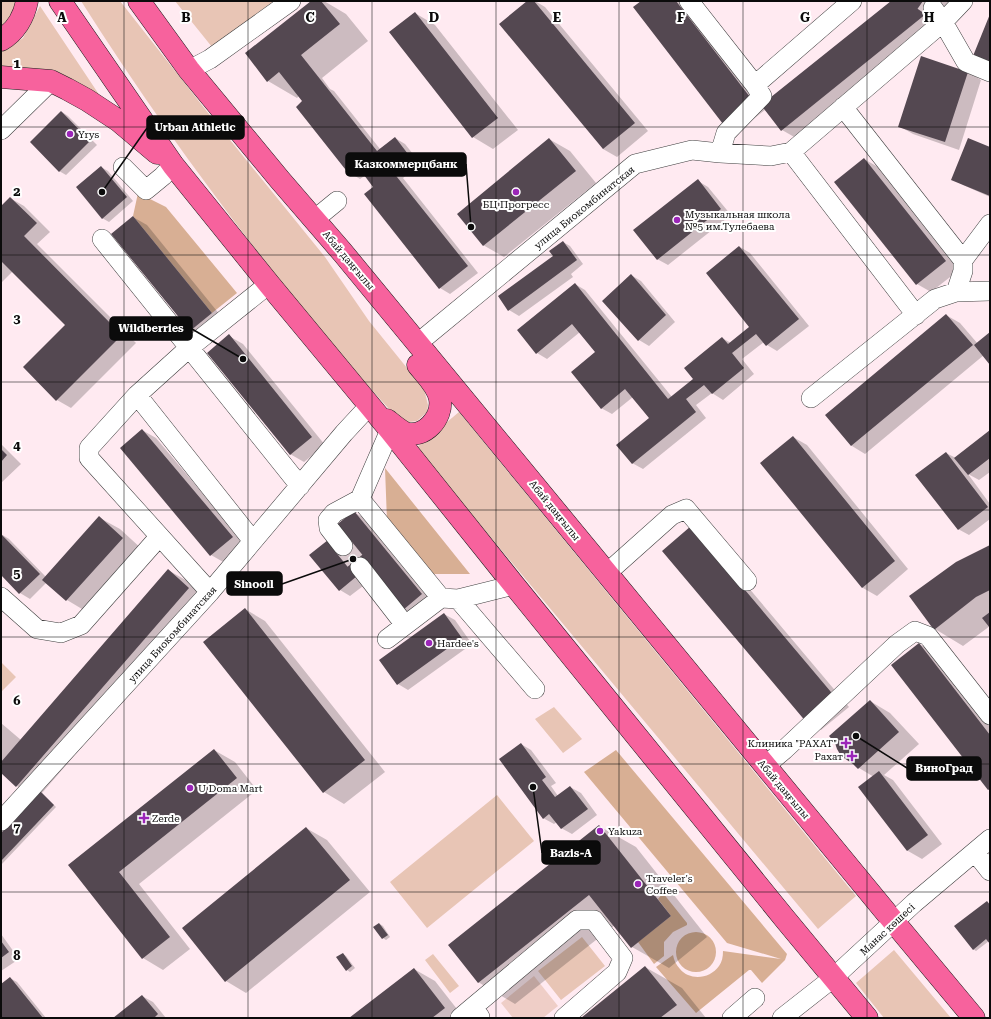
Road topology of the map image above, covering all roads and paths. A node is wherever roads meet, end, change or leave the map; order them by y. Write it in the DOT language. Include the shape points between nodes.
graph roads {
  1 [pos="27,1"];
  2 [pos="60,1"];
  3 [pos="139,1"];
  4 [pos="291,1"];
  5 [pos="689,1"];
  6 [pos="852,1"];
  7 [pos="963,1"];
  8 [pos="938,15"];
  9 [pos="1,40"];
  10 [pos="189,70"];
  11 [pos="990,72"];
  12 [pos="1,76"];
  13 [pos="51,81"];
  14 [pos="755,85"];
  15 [pos="843,107"];
  16 [pos="1,130"];
  17 [pos="791,152"];
  18 [pos="720,153"];
  19 [pos="173,165"];
  20 [pos="123,167"];
  21 [pos="337,201"];
  22 [pos="315,219"];
  23 [pos="990,224"];
  24 [pos="102,239"];
  25 [pos="343,253"];
  26 [pos="963,260"];
  27 [pos="269,284"];
  28 [pos="990,291"];
  29 [pos="956,292"];
  30 [pos="916,315"];
  31 [pos="418,343"];
  32 [pos="189,348"];
  33 [pos="137,395"];
  34 [pos="811,398"];
  35 [pos="369,406"];
  36 [pos="390,430"];
  37 [pos="300,486"];
  38 [pos="360,499"];
  39 [pos="159,537"];
  40 [pos="253,541"];
  41 [pos="343,546"];
  42 [pos="360,567"];
  43 [pos="607,573"];
  44 [pos="747,581"];
  45 [pos="514,585"];
  46 [pos="210,592"];
  47 [pos="1,597"];
  48 [pos="449,599"];
  49 [pos="405,625"];
  50 [pos="387,639"];
  51 [pos="535,689"];
  52 [pos="990,715"];
  53 [pos="765,766"];
  54 [pos="1,821"];
  55 [pos="990,839"];
  56 [pos="975,852"];
  57 [pos="990,871"];
  58 [pos="894,922"];
  59 [pos="833,978"];
  60 [pos="755,998"];
  61 [pos="471,1014"];
  62 [pos="564,1018"];
  63 [pos="732,1018"];
  64 [pos="782,1018"];
  65 [pos="867,1018"];
  66 [pos="974,1018"];
  1 -- 9 [label="main road" via="16,26"];
  2 -- 19 [label="main road"];
  3 -- 10 [label="main road, Абай даңғылы"];
  4 -- 10 [label="street" via="210,59"];
  5 -- 14 [label="street"];
  6 -- 14 [label="street"];
  7 -- 8 [label="street, улица Биокомбинатская"];
  8 -- 11 [label="street" via="966,62"];
  8 -- 15 [label="street, улица Биокомбинатская"];
  10 -- 22 [label="main road, Абай даңғылы"];
  12 -- 13 [label="main road"];
  13 -- 16 [label="street"];
  13 -- 19 [label="main road" via="119,121"];
  14 -- 18 [label="street" via="762,96 726,132"];
  15 -- 17 [label="street, улица Биокомбинатская"];
  15 -- 26 [label="street"];
  17 -- 18 [label="street, улица Биокомбинатская" via="771,156"];
  17 -- 30 [label="street"];
  18 -- 31 [label="street, улица Биокомбинатская" via="692,150 635,164"];
  19 -- 20 [label="street" via="146,190"];
  19 -- 27 [label="main road"];
  21 -- 22 [label="street"];
  22 -- 25 [label="main road, Абай даңғылы"];
  23 -- 26 [label="street"];
  24 -- 32 [label="street"];
  25 -- 31 [label="main road, Абай даңғылы"];
  25 -- 35 [label="main road" via="377,313 434,386 440,398 438,415 434,422 416,434 394,426"];
  26 -- 29 [label="street" via="963,272"];
  27 -- 32 [label="street"];
  27 -- 35 [label="main road"];
  28 -- 29 [label="street"];
  29 -- 30 [label="street" via="935,299"];
  30 -- 34 [label="street"];
  31 -- 43 [label="main road, Абай даңғылы"];
  32 -- 33 [label="street"];
  32 -- 37 [label="street"];
  33 -- 39 [label="street" via="89,448 89,458"];
  33 -- 40 [label="street"];
  35 -- 36 [label="main road"];
  35 -- 37 [label="street, улица Биокомбинатская"];
  36 -- 38 [label="street"];
  36 -- 45 [label="main road"];
  37 -- 40 [label="street, улица Биокомбинатская"];
  38 -- 41 [label="street" via="334,513 328,520 329,528"];
  38 -- 48 [label="street"];
  39 -- 46 [label="street"];
  39 -- 47 [label="street" via="81,625 61,633 37,629"];
  40 -- 46 [label="street, улица Биокомбинатская"];
  42 -- 49 [label="street"];
  43 -- 44 [label="street" via="672,515 686,509"];
  43 -- 53 [label="main road, Абай даңғылы"];
  45 -- 48 [label="street"];
  45 -- 59 [label="main road"];
  46 -- 54 [label="street, улица Биокомбинатская"];
  48 -- 49 [label="street"];
  48 -- 51 [label="street"];
  49 -- 50 [label="street"];
  52 -- 53 [label="street" via="928,636 915,631 897,644"];
  53 -- 58 [label="main road, Абай даңғылы"];
  55 -- 56 [label="street, Манас көшесі"];
  56 -- 57 [label="street"];
  56 -- 58 [label="street, Манас көшесі"];
  58 -- 59 [label="street, Манас көшесі"];
  58 -- 66 [label="main road, Абай даңғылы"];
  59 -- 64 [label="street, Манас көшесі"];
  59 -- 65 [label="main road"];
  60 -- 63 [label="street"];
  61 -- 62 [label="street" via="577,920 594,920 623,958 617,972"];
}
